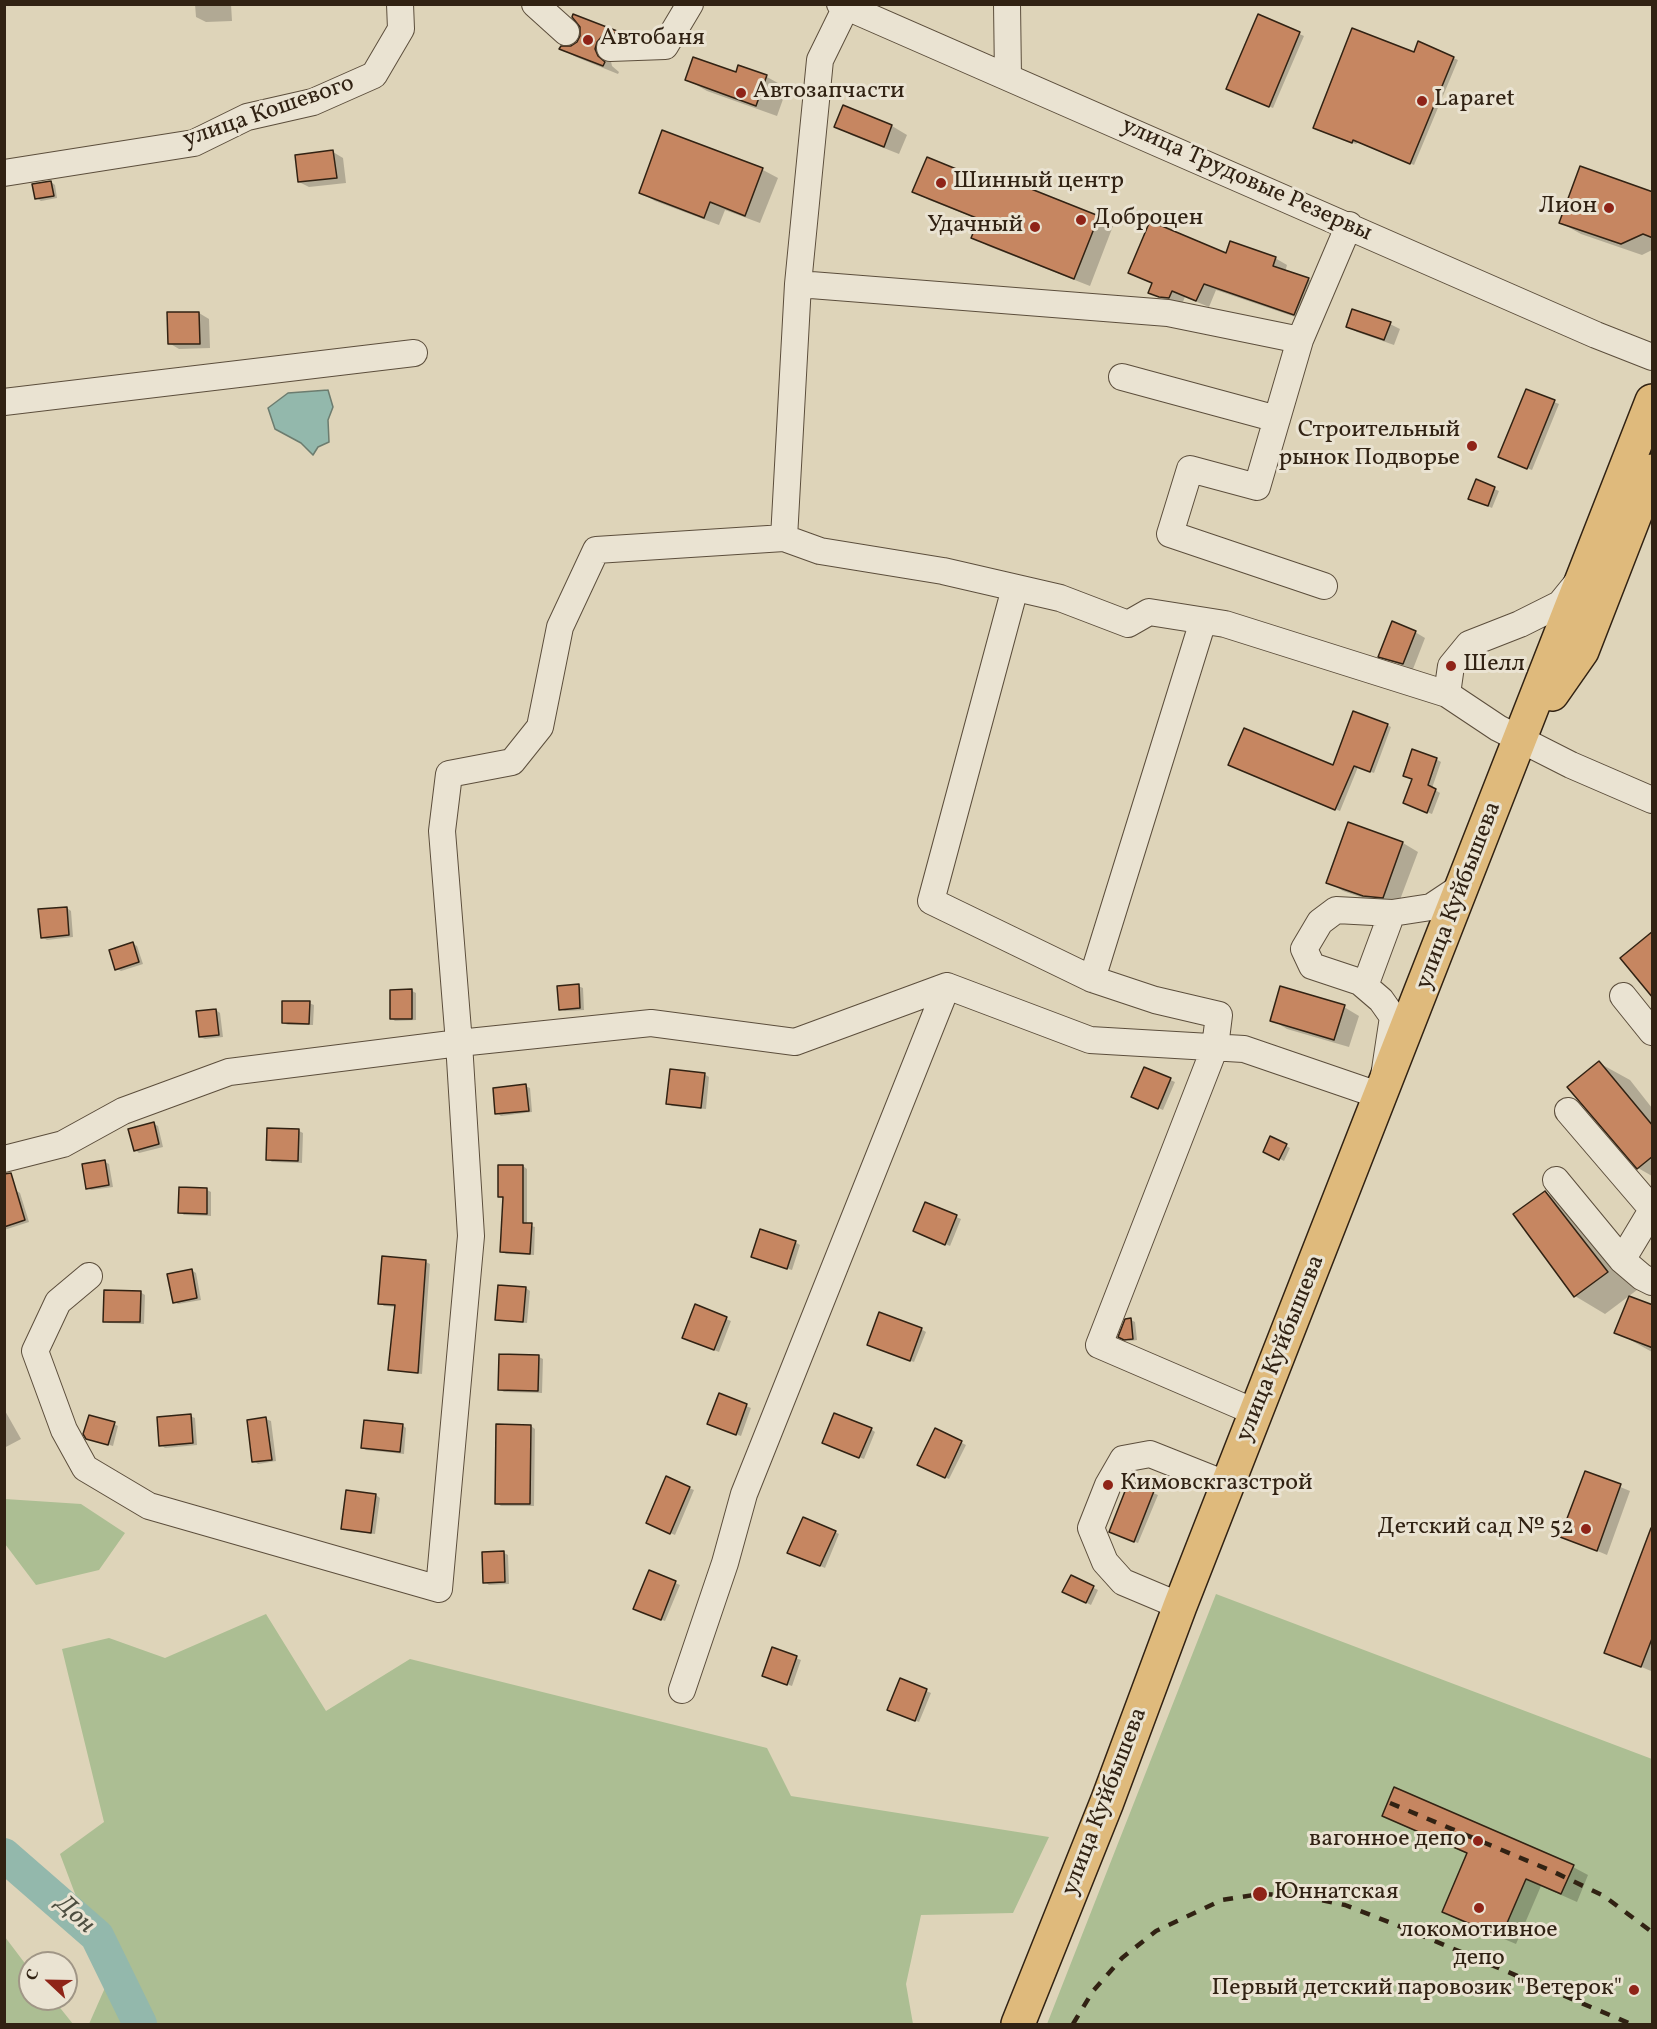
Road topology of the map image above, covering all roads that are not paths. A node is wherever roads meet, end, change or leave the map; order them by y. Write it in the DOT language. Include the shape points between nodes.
graph roads {
  1 [pos="535,4"];
  2 [pos="690,4"];
  3 [pos="1007,4"];
  4 [pos="843,6"];
  5 [pos="400,16"];
  6 [pos="566,32"];
  7 [pos="610,48"];
  8 [pos="1008,77"];
  9 [pos="4,173"];
  10 [pos="1349,225"];
  11 [pos="798,284"];
  12 [pos="1300,340"];
  13 [pos="414,353"];
  14 [pos="1653,357"];
  15 [pos="1122,377"];
  16 [pos="1653,401"];
  17 [pos="4,402"];
  18 [pos="1277,419"];
  19 [pos="1653,471"];
  20 [pos="784,538"];
  21 [pos="1588,569"];
  22 [pos="1324,586"];
  23 [pos="1015,588"];
  24 [pos="1203,621"];
  25 [pos="1447,694"];
  26 [pos="1521,740"];
  27 [pos="1653,800"];
  28 [pos="1464,885"];
  29 [pos="1392,913"];
  30 [pos="1092,979"];
  31 [pos="947,986"];
  32 [pos="1365,986"];
  33 [pos="1623,996"];
  34 [pos="1653,1032"];
  35 [pos="459,1043"];
  36 [pos="1215,1047"];
  37 [pos="1382,1096"];
  38 [pos="1568,1111"];
  39 [pos="4,1159"];
  40 [pos="1557,1180"];
  41 [pos="1653,1210"];
  42 [pos="1622,1260"];
  43 [pos="89,1276"];
  44 [pos="1653,1282"];
  45 [pos="1257,1413"];
  46 [pos="1228,1485"];
  47 [pos="1180,1606"];
  48 [pos="682,1690"];
  49 [pos="1018,2025"];
  1 -- 6 [label="street"];
  2 -- 7 [label="street" via="664,46"];
  3 -- 8 [label="street"];
  4 -- 8 [label="street, улица Трудовые Резервы"];
  4 -- 11 [label="street" via="820,60"];
  5 -- 9 [label="street, улица Кошевого" via="374,75 314,102 247,117 194,143"];
  8 -- 10 [label="street, улица Трудовые Резервы"];
  10 -- 12 [label="street"];
  10 -- 14 [label="street, улица Трудовые Резервы"];
  11 -- 12 [label="street" via="1168,313"];
  11 -- 20 [label="street"];
  12 -- 18 [label="street"];
  13 -- 17 [label="street"];
  15 -- 18 [label="street"];
  16 -- 21 [label="main road"];
  18 -- 22 [label="street" via="1257,487 1190,469 1170,534"];
  19 -- 26 [label="main road" via="1582,651"];
  20 -- 23 [label="street" via="820,551 943,570"];
  20 -- 35 [label="street" via="596,550 560,627 540,727 512,762 449,774 442,831"];
  21 -- 25 [label="street" via="1560,604 1469,644 1451,666"];
  21 -- 26 [label="main road"];
  23 -- 24 [label="street" via="1060,598 1128,624 1149,612"];
  23 -- 30 [label="street" via="931,901"];
  24 -- 25 [label="street" via="1225,624"];
  24 -- 30 [label="street"];
  25 -- 26 [label="street"];
  26 -- 27 [label="street"];
  26 -- 28 [label="main road, улица Куйбышева"];
  28 -- 29 [label="street" via="1431,907"];
  28 -- 37 [label="main road, улица Куйбышева"];
  29 -- 32 [label="street"];
  29 -- 32 [label="street" via="1336,910 1320,922 1304,949 1312,966"];
  30 -- 36 [label="street" via="1155,1000 1219,1015"];
  31 -- 35 [label="street" via="795,1042 651,1023"];
  31 -- 36 [label="street" via="1090,1040"];
  31 -- 48 [label="street" via="744,1494"];
  32 -- 37 [label="street" via="1382,1000 1393,1017"];
  33 -- 34 [label="street"];
  35 -- 39 [label="street" via="229,1072 123,1111 63,1144"];
  35 -- 43 [label="street" via="471,1236 439,1589 149,1506 85,1468 64,1430 35,1351 58,1302"];
  36 -- 37 [label="street" via="1244,1049"];
  36 -- 45 [label="street" via="1099,1345"];
  37 -- 45 [label="main road, улица Куйбышева"];
  38 -- 41 [label="street"];
  40 -- 42 [label="street"];
  41 -- 42 [label="street"];
  42 -- 44 [label="street"];
  45 -- 46 [label="main road, улица Куйбышева"];
  46 -- 47 [label="main road, улица Куйбышева"];
  46 -- 47 [label="street" via="1150,1454 1123,1459 1108,1485 1091,1528 1106,1562 1123,1582"];
  47 -- 49 [label="main road, улица Куйбышева"];
}
